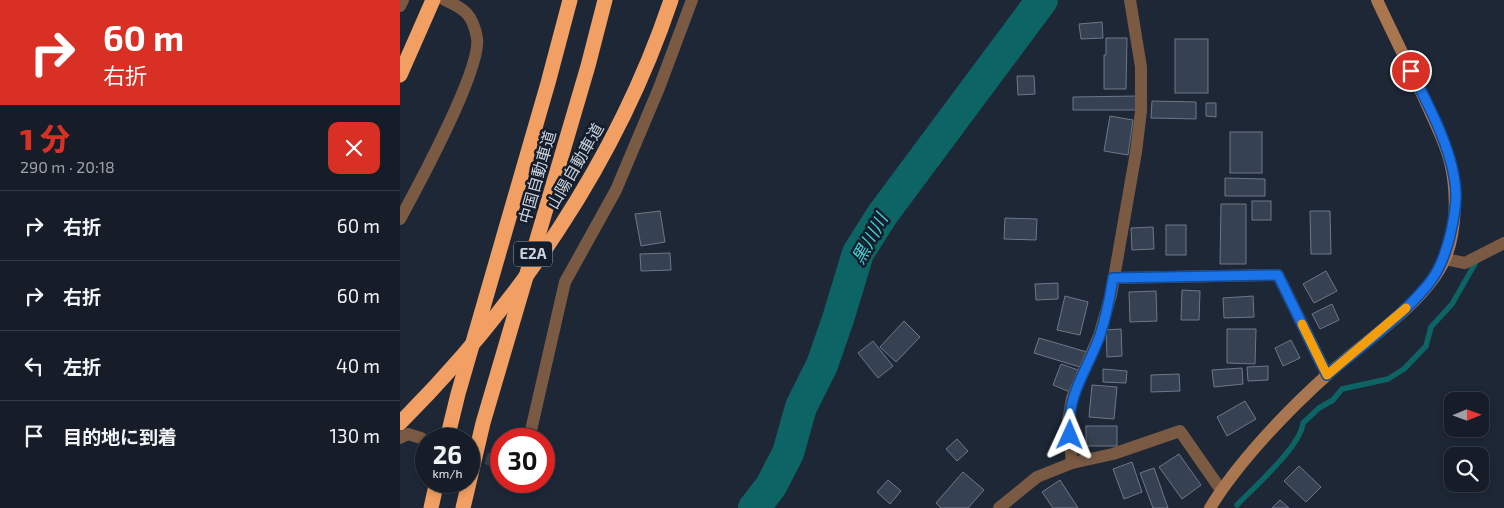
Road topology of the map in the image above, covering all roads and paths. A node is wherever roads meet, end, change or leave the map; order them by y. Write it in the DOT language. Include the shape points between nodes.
graph roads {
  1 [pos="402,0"];
  2 [pos="445,0"];
  3 [pos="570,0"];
  4 [pos="605,0"];
  5 [pos="671,0"];
  6 [pos="692,0"];
  7 [pos="1130,0"];
  8 [pos="1377,0"];
  9 [pos="400,6"];
  10 [pos="430,6"];
  11 [pos="400,75"];
  12 [pos="400,219"];
  13 [pos="1504,243"];
  14 [pos="1445,259"];
  15 [pos="1113,278"];
  16 [pos="1327,375"];
  17 [pos="400,423"];
  18 [pos="450,428"];
  19 [pos="531,428"];
  20 [pos="415,436"];
  21 [pos="400,438"];
  22 [pos="1072,463"];
  23 [pos="1221,490"];
  24 [pos="434,493"];
  25 [pos="431,508"];
  26 [pos="463,508"];
  27 [pos="999,508"];
  28 [pos="1210,508"];
  1 -- 9 [label="street"];
  2 -- 12 [label="street" via="463,8 469,16 477,38 476,53 470,75"];
  3 -- 18 [label="highway, 中国自動車道 / E2A"];
  4 -- 26 [label="highway, 中国自動車道 / E2A" via="482,423"];
  5 -- 17 [label="highway, 山陽自動車道, bridge" via="638,85 574,206 499,313 457,364"];
  6 -- 19 [label="street" via="616,190 565,282"];
  7 -- 15 [label="street" via="1141,67 1141,111"];
  8 -- 14 [label="street" via="1427,103 1450,161 1456,194"];
  10 -- 11 [label="highway"];
  13 -- 14 [label="street" via="1465,263"];
  14 -- 16 [label="street" via="1427,286 1406,308"];
  15 -- 16 [label="street" via="1278,275"];
  15 -- 22 [label="street" via="1100,336 1072,398 1068,421"];
  16 -- 23 [label="street"];
  20 -- 21 [label="street" via="408,434"];
  22 -- 23 [label="street" via="1113,454 1180,431"];
  22 -- 27 [label="street" via="1037,477"];
  23 -- 28 [label="street"];
  24 -- 25 [label="highway"];
}
